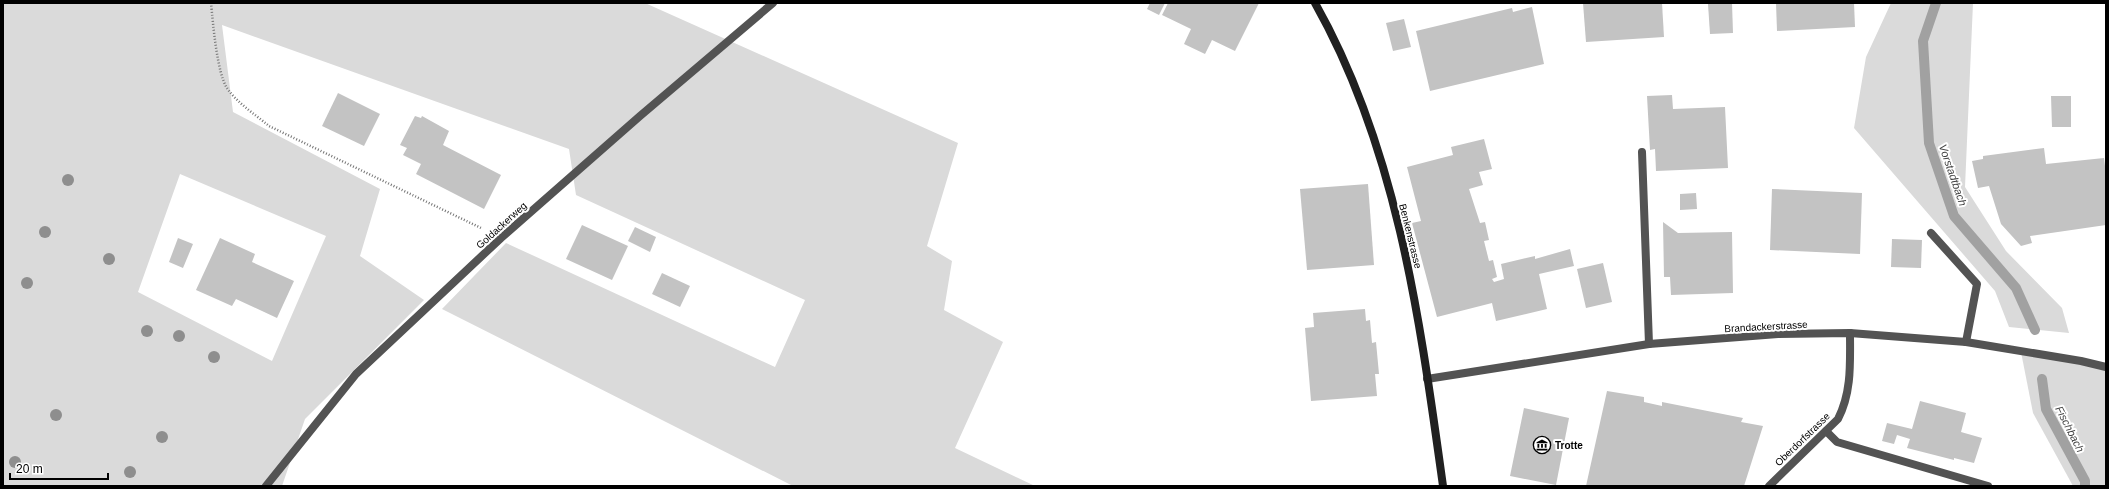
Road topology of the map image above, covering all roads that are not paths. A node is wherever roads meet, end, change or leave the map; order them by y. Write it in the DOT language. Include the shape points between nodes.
graph roads {
  1 [pos="773,3"];
  2 [pos="1315,3"];
  3 [pos="1642,152"];
  4 [pos="1931,233"];
  5 [pos="1850,333"];
  6 [pos="1966,342"];
  7 [pos="1649,344"];
  8 [pos="2106,367"];
  9 [pos="1428,379"];
  10 [pos="1826,431"];
  11 [pos="266,486"];
  12 [pos="1443,486"];
  13 [pos="1769,486"];
  14 [pos="1988,486"];
  1 -- 11 [label="street, Goldackerweg" via="501,238 356,374"];
  2 -- 9 [label="street, Benkenstrasse" via="1359,94 1394,206 1412,279"];
  3 -- 7 [label="street"];
  4 -- 6 [label="street" via="1977,284"];
  5 -- 6 [label="street, Brandackerstrasse"];
  5 -- 7 [label="street, Brandackerstrasse" via="1778,334"];
  5 -- 10 [label="street, Oberdorfstrasse" via="1848,392 1838,419"];
  6 -- 8 [label="street, Brandackerstrasse"];
  7 -- 9 [label="street, Brandackerstrasse"];
  9 -- 12 [label="street, Benkenstrasse"];
  10 -- 13 [label="street, Oberdorfstrasse"];
  10 -- 14 [label="street" via="1837,442"];
}
